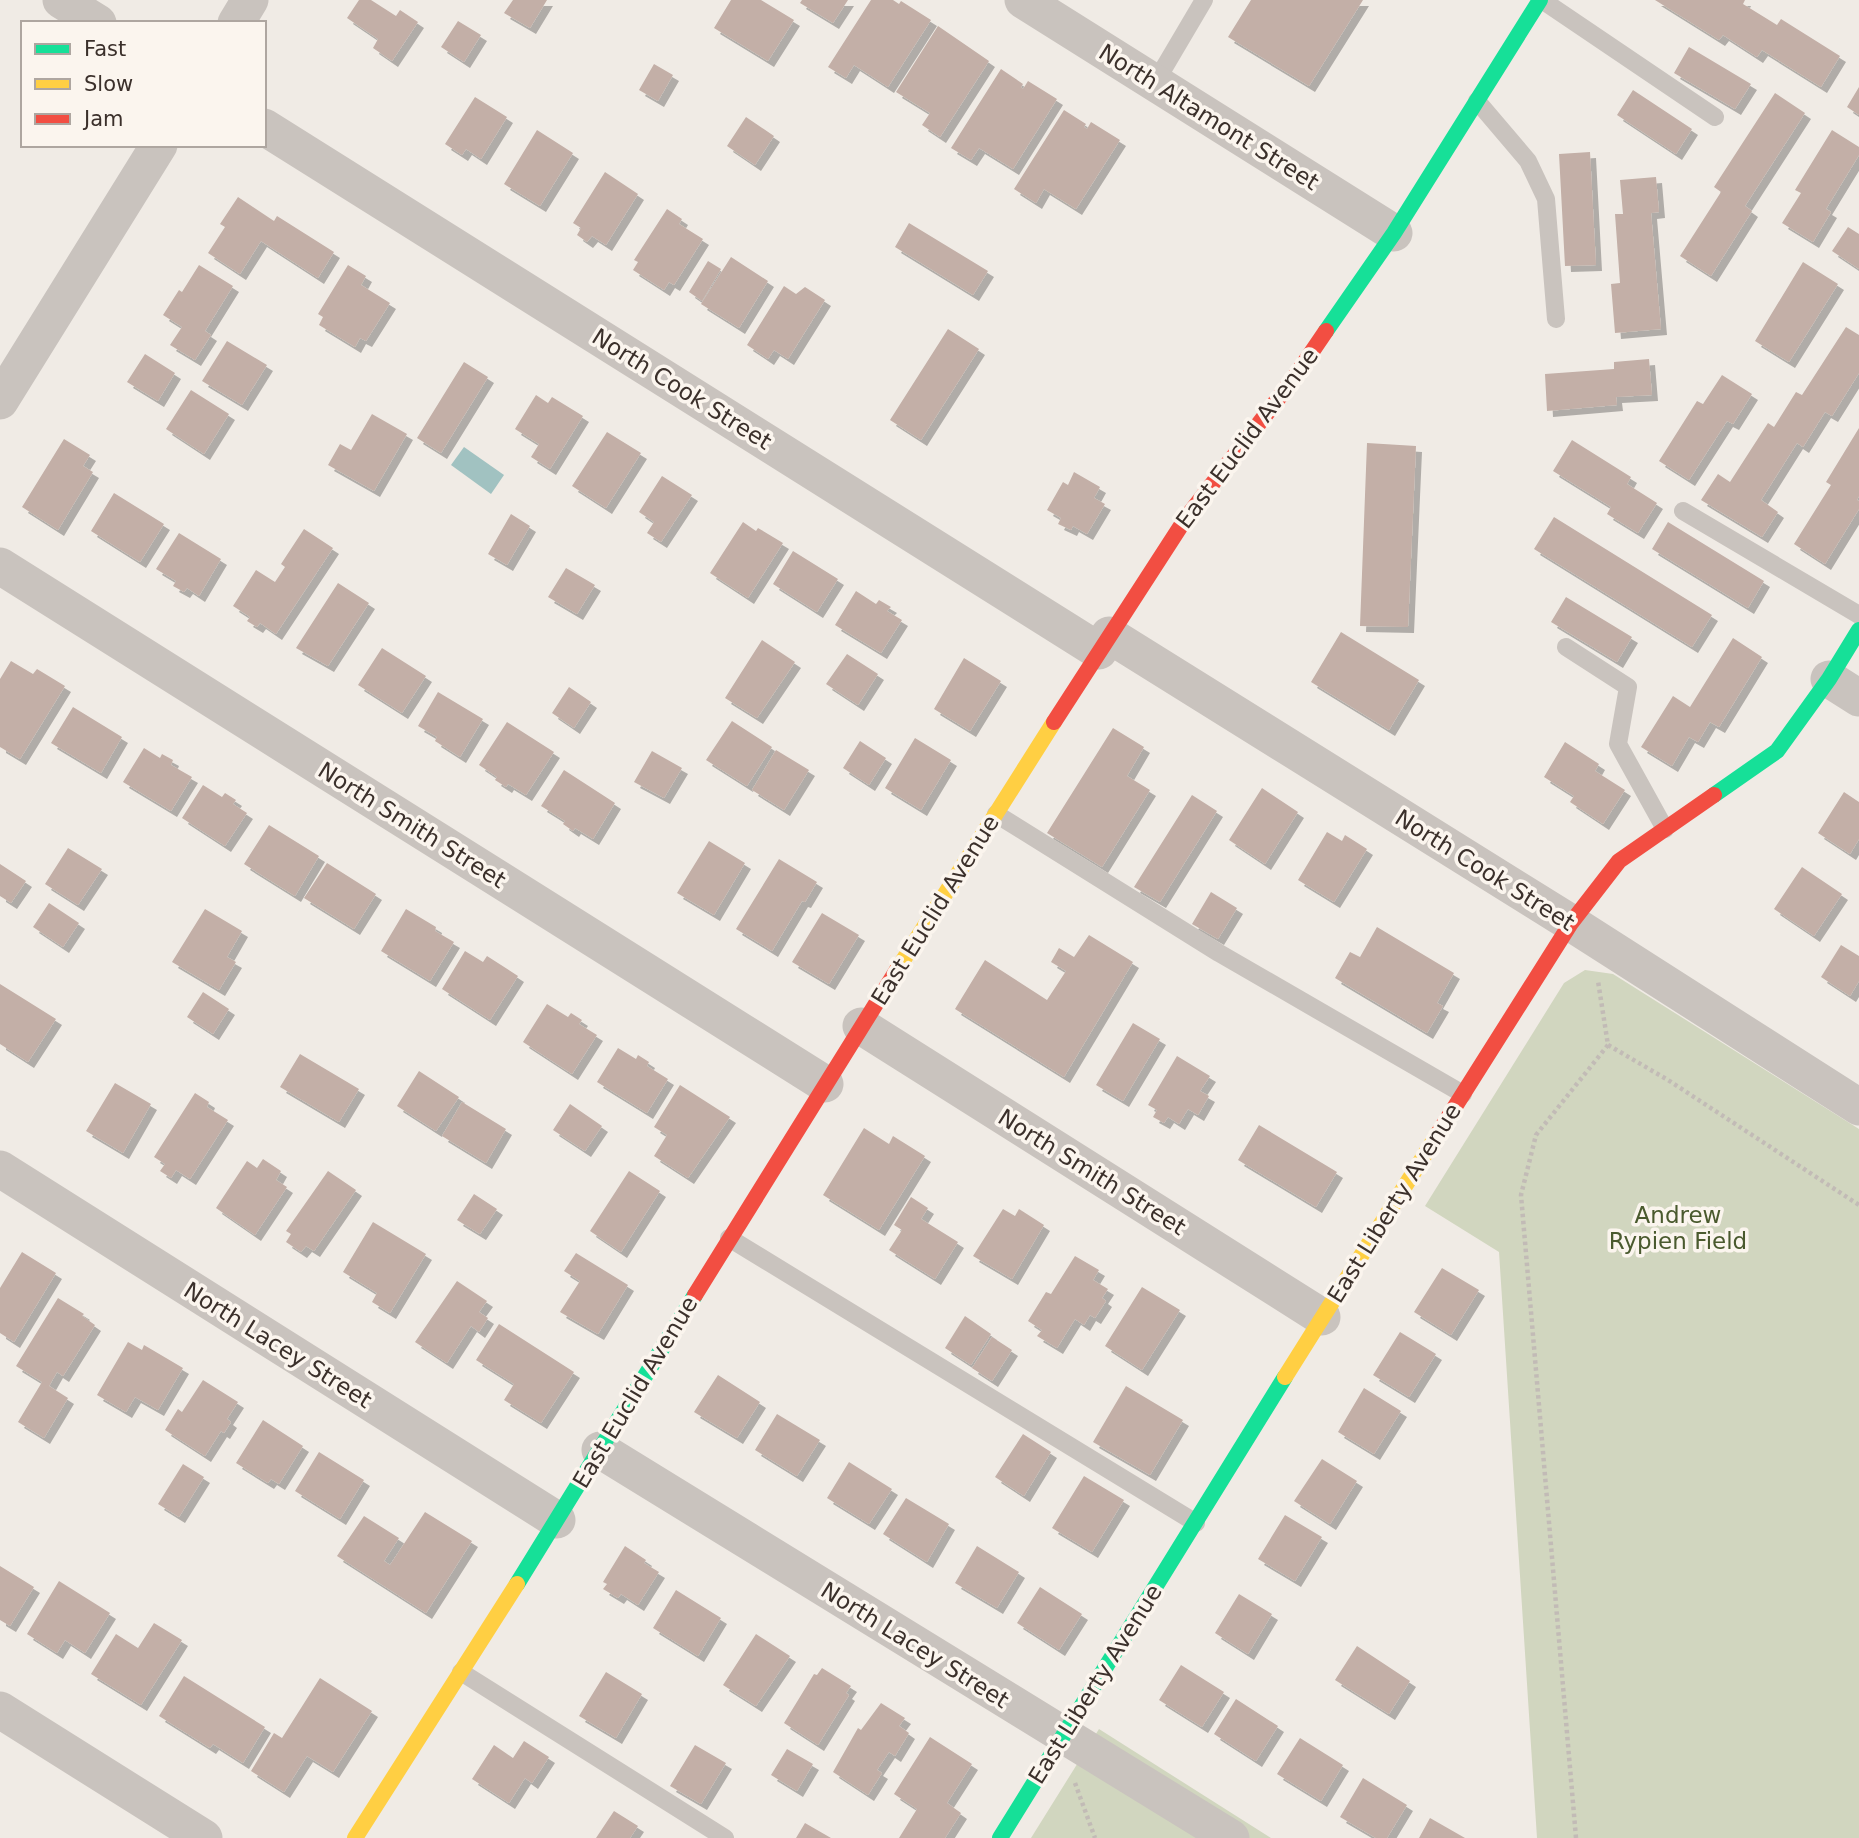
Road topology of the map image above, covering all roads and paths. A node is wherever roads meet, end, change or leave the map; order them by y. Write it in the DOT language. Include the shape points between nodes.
graph roads {
  1 [pos="61,0"];
  2 [pos="250,0"];
  3 [pos="1023,0"];
  4 [pos="1205,0"];
  5 [pos="1541,0"];
  6 [pos="95,21"];
  7 [pos="237,21"];
  8 [pos="1155,83"];
  9 [pos="1477,101"];
  10 [pos="1715,117"];
  11 [pos="266,128"];
  12 [pos="158,147"];
  13 [pos="1394,233"];
  14 [pos="1556,319"];
  15 [pos="0,401"];
  16 [pos="1683,511"];
  17 [pos="0,566"];
  18 [pos="1859,615"];
  19 [pos="1859,630"];
  20 [pos="1104,643"];
  21 [pos="1566,647"];
  22 [pos="1844,689"];
  23 [pos="996,814"];
  24 [pos="1665,829"];
  25 [pos="1571,923"];
  26 [pos="1597,978"];
  27 [pos="861,1026"];
  28 [pos="1608,1045"];
  29 [pos="825,1084"];
  30 [pos="1463,1094"];
  31 [pos="1859,1107"];
  32 [pos="0,1169"];
  33 [pos="1859,1205"];
  34 [pos="729,1238"];
  35 [pos="1322,1317"];
  36 [pos="600,1450"];
  37 [pos="557,1520"];
  38 [pos="1196,1523"];
  39 [pos="461,1672"];
  40 [pos="0,1710"];
  41 [pos="1063,1737"];
  42 [pos="204,1838"];
  43 [pos="355,1838"];
  44 [pos="724,1838"];
  45 [pos="1000,1838"];
  46 [pos="1231,1838"];
  47 [pos="1576,1838"];
  1 -- 6 [label="street"];
  2 -- 7 [label="street"];
  3 -- 8 [label="street, North Altamont Street"];
  4 -- 8 [label="lane"];
  5 -- 9 [label="main road, East Euclid Avenue"];
  5 -- 10 [label="lane"];
  8 -- 13 [label="street, North Altamont Street"];
  9 -- 13 [label="main road, East Euclid Avenue"];
  9 -- 14 [label="lane" via="1528,161 1546,199"];
  11 -- 20 [label="street, North Cook Street"];
  12 -- 15 [label="street"];
  13 -- 20 [label="main road, East Euclid Avenue" via="1294,378 1186,518"];
  16 -- 18 [label="lane"];
  17 -- 29 [label="street, North Smith Street"];
  19 -- 22 [label="main road, East Liberty Avenue"];
  20 -- 23 [label="main road, East Euclid Avenue"];
  20 -- 25 [label="street, North Cook Street"];
  21 -- 24 [label="lane" via="1628,687 1618,744"];
  22 -- 24 [label="main road, East Liberty Avenue" via="1777,751"];
  23 -- 27 [label="main road, East Euclid Avenue"];
  23 -- 30 [label="lane" via="1219,953"];
  24 -- 25 [label="main road, East Liberty Avenue" via="1619,861"];
  25 -- 30 [label="main road, East Liberty Avenue"];
  25 -- 31 [label="street, North Cook Street"];
  26 -- 28 [label="path"];
  27 -- 29 [label="main road, East Euclid Avenue"];
  27 -- 35 [label="street, North Smith Street"];
  28 -- 33 [label="path"];
  28 -- 47 [label="path" via="1536,1135 1521,1195"];
  29 -- 34 [label="main road, East Euclid Avenue"];
  30 -- 35 [label="main road, East Liberty Avenue"];
  32 -- 37 [label="street, North Lacey Street"];
  34 -- 36 [label="main road, East Euclid Avenue"];
  34 -- 38 [label="lane"];
  35 -- 38 [label="main road, East Liberty Avenue"];
  36 -- 37 [label="main road, East Euclid Avenue"];
  36 -- 41 [label="street, North Lacey Street"];
  37 -- 39 [label="main road, East Euclid Avenue"];
  38 -- 41 [label="main road, East Liberty Avenue"];
  39 -- 43 [label="main road, East Euclid Avenue"];
  39 -- 44 [label="lane"];
  40 -- 42 [label="street"];
  41 -- 45 [label="main road, East Liberty Avenue"];
  41 -- 46 [label="street, North Lacey Street"];
}
